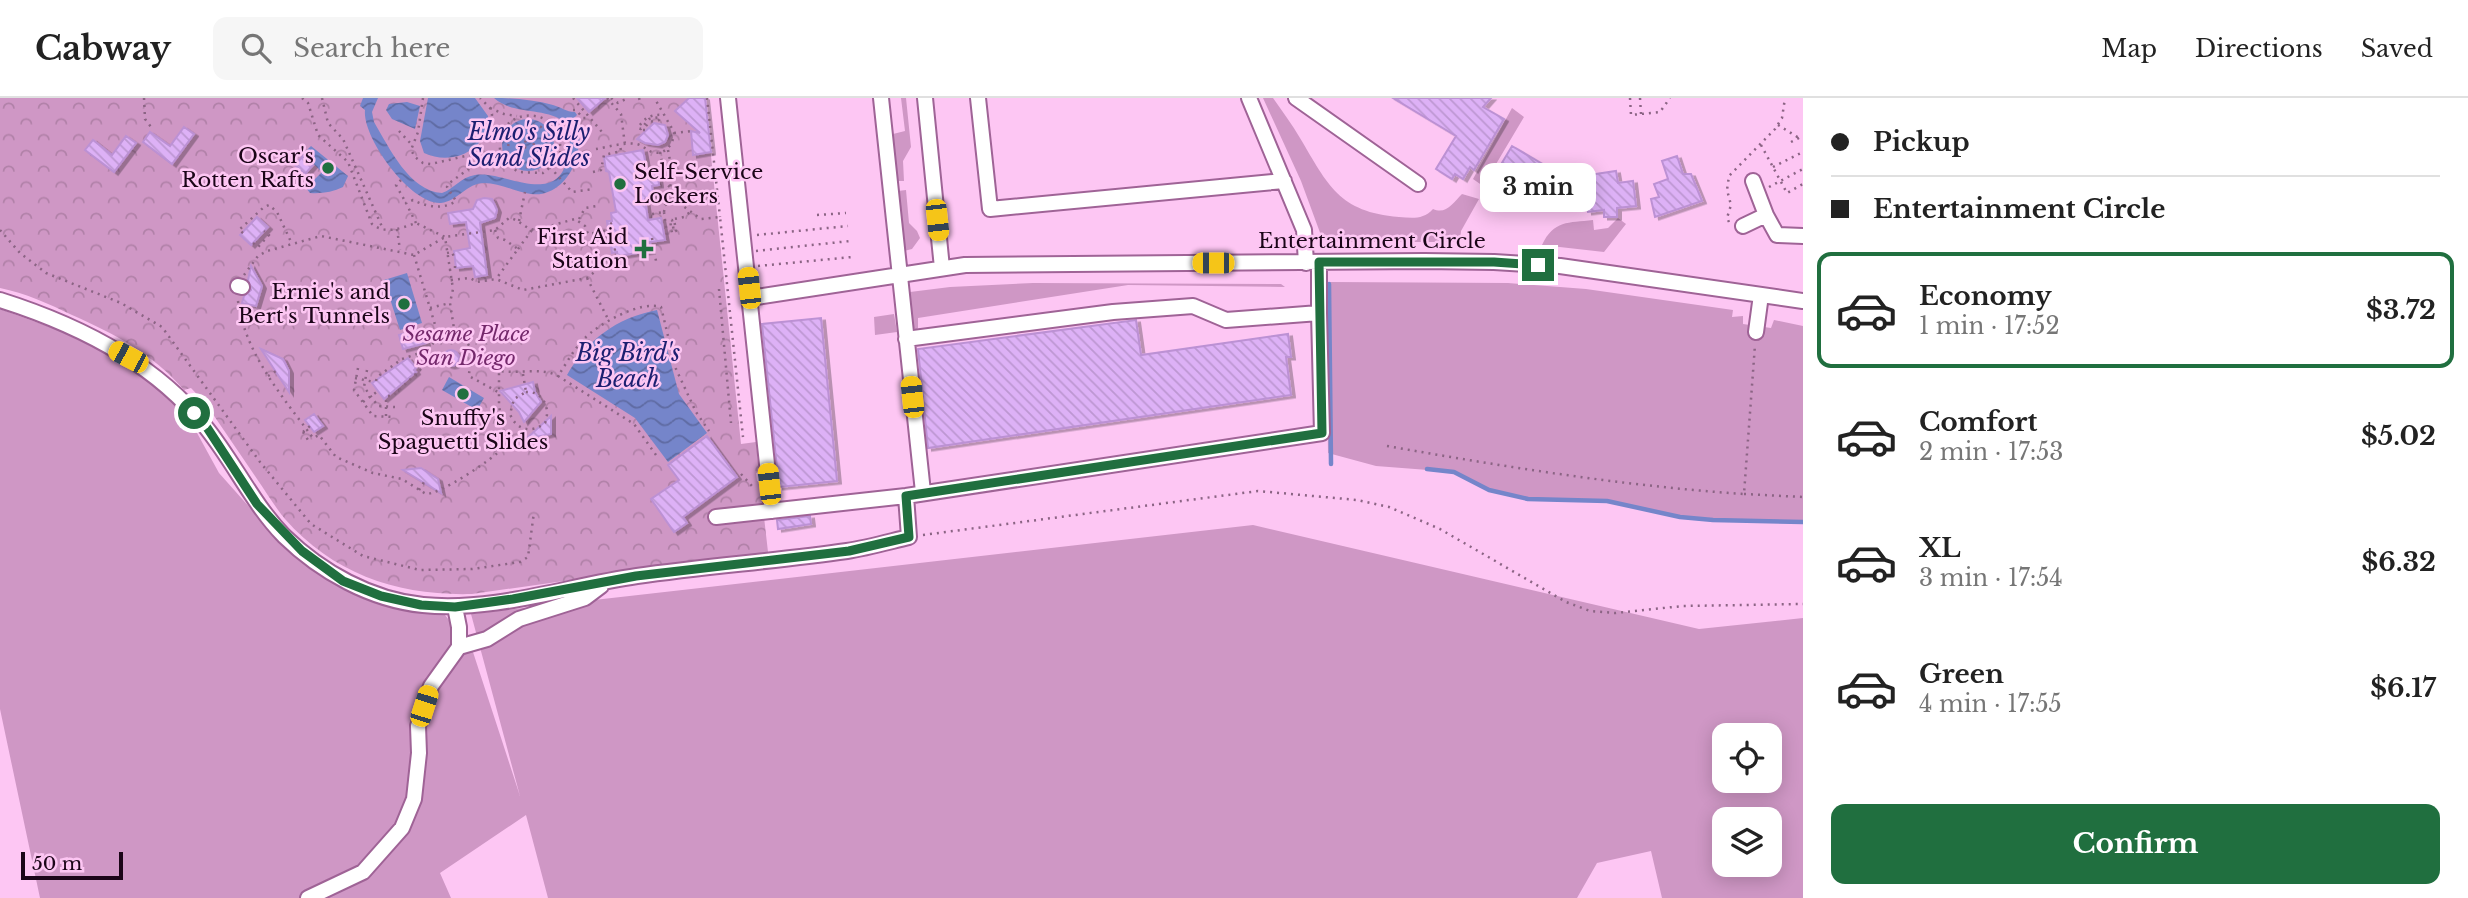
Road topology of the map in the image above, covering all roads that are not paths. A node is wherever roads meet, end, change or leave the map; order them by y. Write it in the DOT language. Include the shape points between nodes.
graph roads {
  1 [pos="728,98"];
  2 [pos="881,98"];
  3 [pos="925,98"];
  4 [pos="978,98"];
  5 [pos="1249,98"];
  6 [pos="1296,98"];
  7 [pos="1284,181"];
  8 [pos="1754,181"];
  9 [pos="1418,184"];
  10 [pos="1766,215"];
  11 [pos="1736,224"];
  12 [pos="1803,236"];
  13 [pos="1313,262"];
  14 [pos="942,268"];
  15 [pos="899,275"];
  16 [pos="1761,295"];
  17 [pos="750,298"];
  18 [pos="0,300"];
  19 [pos="1803,301"];
  20 [pos="1319,313"];
  21 [pos="1756,332"];
  22 [pos="906,340"];
  23 [pos="923,492"];
  24 [pos="906,496"];
  25 [pos="772,512"];
  26 [pos="716,517"];
  27 [pos="609,581"];
  28 [pos="455,607"];
  29 [pos="458,647"];
  30 [pos="308,898"];
  1 -- 17 [label="street"];
  2 -- 15 [label="street"];
  3 -- 14 [label="street"];
  4 -- 7 [label="street" via="990,209"];
  5 -- 7 [label="street"];
  6 -- 9 [label="street"];
  7 -- 13 [label="street"];
  8 -- 10 [label="street"];
  10 -- 11 [label="street"];
  10 -- 12 [label="street" via="1777,235"];
  13 -- 14 [label="street, Entertainment Circle"];
  13 -- 16 [label="street, Entertainment Circle" via="1560,266"];
  13 -- 20 [label="street"];
  14 -- 15 [label="street, Entertainment Circle"];
  15 -- 17 [label="street, Entertainment Circle"];
  15 -- 22 [label="street"];
  16 -- 19 [label="street, Entertainment Circle"];
  16 -- 21 [label="street"];
  17 -- 25 [label="street"];
  18 -- 28 [label="street" via="74,329 159,379 206,426 269,519 343,581 403,602"];
  20 -- 22 [label="street" via="1226,320 1193,306"];
  20 -- 23 [label="street" via="1322,433"];
  22 -- 23 [label="street"];
  23 -- 24 [label="street"];
  24 -- 25 [label="street"];
  24 -- 27 [label="street" via="909,537 849,551"];
  25 -- 26 [label="street"];
  27 -- 28 [label="street"];
  27 -- 29 [label="street" via="585,598 519,619 486,639"];
  28 -- 29 [label="street"];
  29 -- 30 [label="street" via="431,686 418,726 414,799 402,828 363,872"];
}
